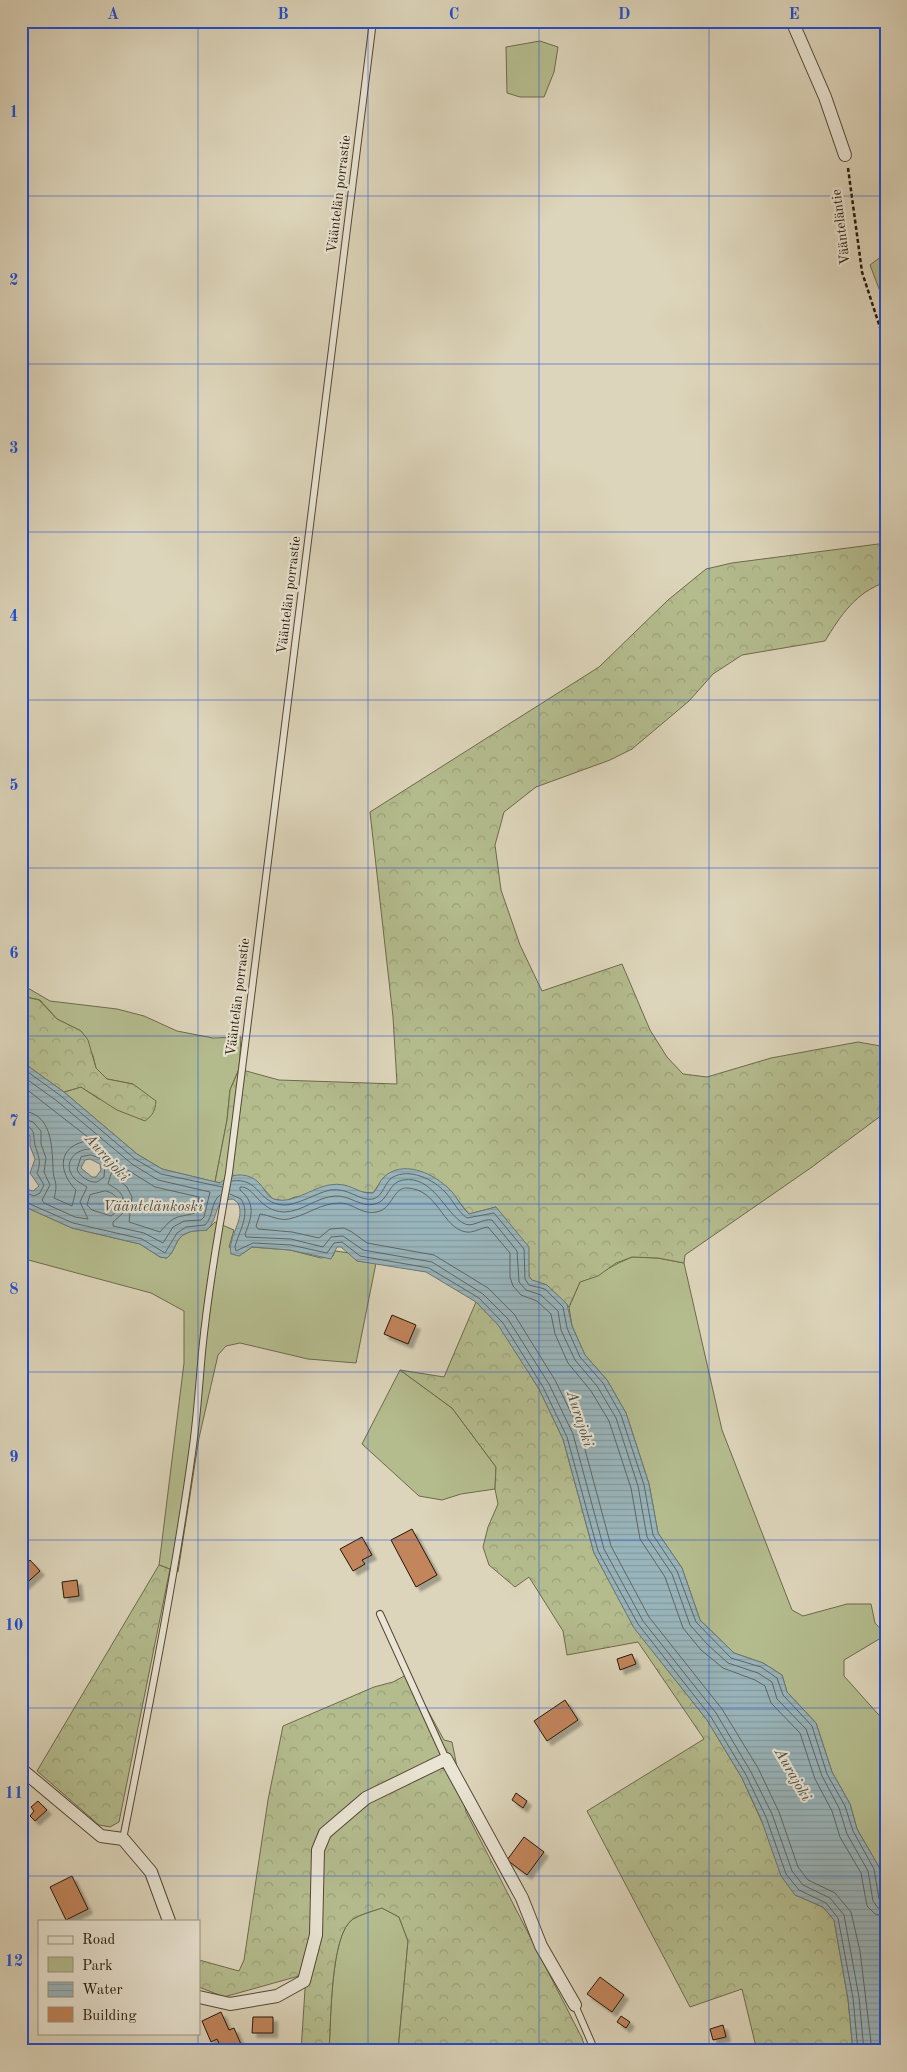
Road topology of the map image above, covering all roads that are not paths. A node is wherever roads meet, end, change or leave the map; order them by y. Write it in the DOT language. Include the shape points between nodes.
graph roads {
  1 [pos="373,21"];
  2 [pos="792,21"];
  3 [pos="845,155"];
  4 [pos="380,1614"];
  5 [pos="446,1759"];
  6 [pos="21,1769"];
  7 [pos="123,1839"];
  8 [pos="169,1920"];
  9 [pos="200,1997"];
  10 [pos="575,2005"];
  11 [pos="595,2051"];
  1 -- 7 [label="lane, Vääntelän porrastie" via="229,1173 202,1352 198,1412 175,1571"];
  2 -- 3 [label="street" via="825,97"];
  4 -- 5 [label="lane"];
  5 -- 9 [label="street" via="366,1798 325,1834 318,1850 316,1935 304,1981 276,1996 230,2004"];
  5 -- 10 [label="street" via="522,1898 541,1946"];
  6 -- 7 [label="street" via="100,1836"];
  7 -- 8 [label="street" via="150,1872"];
  10 -- 11 [label="lane"];
}
